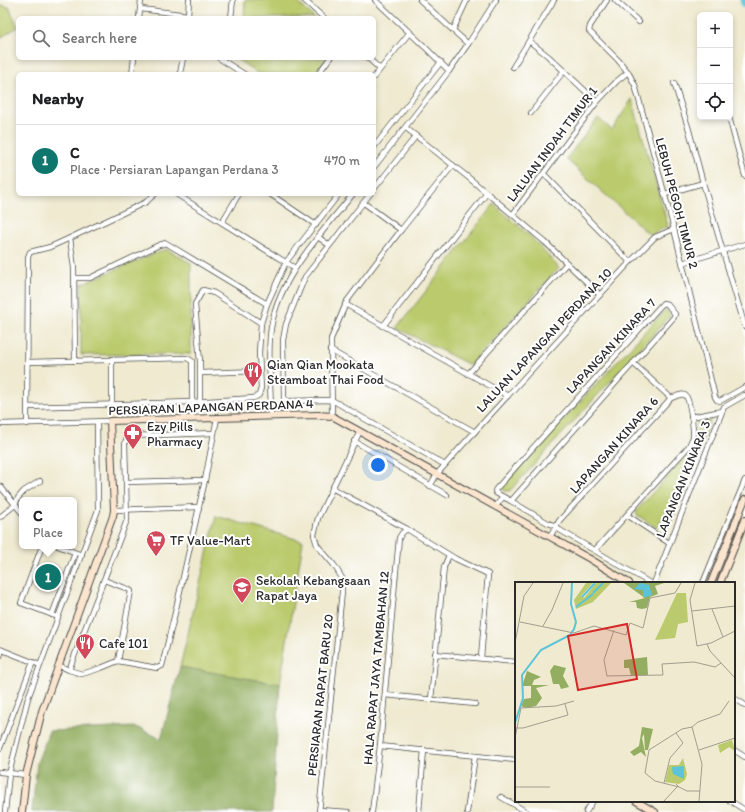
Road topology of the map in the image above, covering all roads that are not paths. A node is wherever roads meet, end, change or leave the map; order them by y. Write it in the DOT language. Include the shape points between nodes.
graph roads {
  1 [pos="141,0"];
  2 [pos="190,0"];
  3 [pos="233,0"];
  4 [pos="304,0"];
  5 [pos="375,0"];
  6 [pos="420,0"];
  7 [pos="467,0"];
  8 [pos="496,0"];
  9 [pos="554,0"];
  10 [pos="607,0"];
  11 [pos="615,0"];
  12 [pos="141,9"];
  13 [pos="140,16"];
  14 [pos="188,16"];
  15 [pos="231,16"];
  16 [pos="322,16"];
  17 [pos="639,22"];
  18 [pos="453,30"];
  19 [pos="410,32"];
  20 [pos="529,41"];
  21 [pos="468,44"];
  22 [pos="134,60"];
  23 [pos="183,60"];
  24 [pos="222,60"];
  25 [pos="328,60"];
  26 [pos="370,60"];
  27 [pos="440,62"];
  28 [pos="513,67"];
  29 [pos="380,69"];
  30 [pos="449,71"];
  31 [pos="132,72"];
  32 [pos="180,72"];
  33 [pos="241,72"];
  34 [pos="320,72"];
  35 [pos="563,72"];
  36 [pos="628,72"];
  37 [pos="376,74"];
  38 [pos="674,83"];
  39 [pos="596,102"];
  40 [pos="531,113"];
  41 [pos="730,120"];
  42 [pos="406,128"];
  43 [pos="416,136"];
  44 [pos="376,144"];
  45 [pos="376,165"];
  46 [pos="453,165"];
  47 [pos="544,174"];
  48 [pos="745,176"];
  49 [pos="703,183"];
  50 [pos="376,186"];
  51 [pos="487,193"];
  52 [pos="665,194"];
  53 [pos="153,196"];
  54 [pos="179,196"];
  55 [pos="238,196"];
  56 [pos="279,196"];
  57 [pos="338,196"];
  58 [pos="351,196"];
  59 [pos="369,196"];
  60 [pos="364,203"];
  61 [pos="513,214"];
  62 [pos="222,222"];
  63 [pos="316,225"];
  64 [pos="674,229"];
  65 [pos="401,230"];
  66 [pos="318,237"];
  67 [pos="70,238"];
  68 [pos="745,244"];
  69 [pos="329,246"];
  70 [pos="724,250"];
  71 [pos="286,262"];
  72 [pos="630,262"];
  73 [pos="567,263"];
  74 [pos="682,263"];
  75 [pos="295,268"];
  76 [pos="74,278"];
  77 [pos="600,295"];
  78 [pos="267,304"];
  79 [pos="345,304"];
  80 [pos="261,323"];
  81 [pos="383,326"];
  82 [pos="745,327"];
  83 [pos="330,350"];
  84 [pos="112,359"];
  85 [pos="75,361"];
  86 [pos="28,362"];
  87 [pos="633,364"];
  88 [pos="260,371"];
  89 [pos="200,373"];
  90 [pos="468,374"];
  91 [pos="745,387"];
  92 [pos="745,395"];
  93 [pos="508,396"];
  94 [pos="671,398"];
  95 [pos="332,400"];
  96 [pos="192,402"];
  97 [pos="200,402"];
  98 [pos="112,405"];
  99 [pos="27,407"];
  100 [pos="722,411"];
  101 [pos="332,416"];
  102 [pos="271,417"];
  103 [pos="691,417"];
  104 [pos="217,418"];
  105 [pos="192,419"];
  106 [pos="110,421"];
  107 [pos="97,422"];
  108 [pos="0,424"];
  109 [pos="27,424"];
  110 [pos="360,431"];
  111 [pos="475,432"];
  112 [pos="214,434"];
  113 [pos="354,441"];
  114 [pos="445,465"];
  115 [pos="437,474"];
  116 [pos="205,480"];
  117 [pos="745,480"];
  118 [pos="40,481"];
  119 [pos="126,482"];
  120 [pos="0,486"];
  121 [pos="430,486"];
  122 [pos="332,488"];
  123 [pos="447,495"];
  124 [pos="503,497"];
  125 [pos="745,499"];
  126 [pos="511,501"];
  127 [pos="15,505"];
  128 [pos="199,507"];
  129 [pos="495,507"];
  130 [pos="19,510"];
  131 [pos="114,510"];
  132 [pos="126,510"];
  133 [pos="627,515"];
  134 [pos="0,516"];
  135 [pos="745,520"];
  136 [pos="556,526"];
  137 [pos="407,529"];
  138 [pos="550,537"];
  139 [pos="669,544"];
  140 [pos="41,549"];
  141 [pos="65,549"];
  142 [pos="595,550"];
  143 [pos="75,553"];
  144 [pos="449,554"];
  145 [pos="82,555"];
  146 [pos="104,580"];
  147 [pos="627,582"];
  148 [pos="648,582"];
  149 [pos="654,582"];
  150 [pos="703,582"];
  151 [pos="711,582"];
  152 [pos="720,582"];
  153 [pos="52,615"];
  154 [pos="58,617"];
  155 [pos="1,650"];
  156 [pos="435,654"];
  157 [pos="0,656"];
  158 [pos="481,658"];
  159 [pos="118,661"];
  160 [pos="33,662"];
  161 [pos="515,662"];
  162 [pos="40,665"];
  163 [pos="58,665"];
  164 [pos="69,670"];
  165 [pos="385,695"];
  166 [pos="735,699"];
  167 [pos="431,700"];
  168 [pos="475,704"];
  169 [pos="745,704"];
  170 [pos="380,746"];
  171 [pos="0,748"];
  172 [pos="424,750"];
  173 [pos="735,751"];
  174 [pos="475,756"];
  175 [pos="745,757"];
  176 [pos="515,760"];
  177 [pos="0,772"];
  178 [pos="9,774"];
  179 [pos="26,775"];
  180 [pos="501,797"];
  181 [pos="592,802"];
  182 [pos="638,802"];
  183 [pos="732,802"];
  184 [pos="745,810"];
  185 [pos="320,811"];
  186 [pos="5,812"];
  187 [pos="22,812"];
  188 [pos="348,812"];
  189 [pos="372,812"];
  190 [pos="419,812"];
  191 [pos="467,812"];
  192 [pos="527,812"];
  193 [pos="586,812"];
  194 [pos="655,812"];
  1 -- 12 [label="street"];
  2 -- 14 [label="street"];
  3 -- 15 [label="street"];
  4 -- 16 [label="street"];
  5 -- 19 [label="street"];
  6 -- 18 [label="street"];
  7 -- 18 [label="street"];
  8 -- 21 [label="street"];
  9 -- 20 [label="street"];
  10 -- 36 [label="street, LEBUH PEGOH TIMUR 2" via="589,31"];
  11 -- 17 [label="street"];
  12 -- 13 [label="street"];
  12 -- 14 [label="street"];
  18 -- 21 [label="street"];
  19 -- 27 [label="street"];
  19 -- 29 [label="street"];
  20 -- 28 [label="street"];
  20 -- 35 [label="street"];
  21 -- 30 [label="street"];
  22 -- 31 [label="street"];
  23 -- 32 [label="street"];
  24 -- 33 [label="street"];
  25 -- 34 [label="street"];
  26 -- 29 [label="street"];
  27 -- 30 [label="street"];
  27 -- 44 [label="street"];
  29 -- 37 [label="street"];
  30 -- 42 [label="street"];
  35 -- 39 [label="street"];
  35 -- 40 [label="street"];
  36 -- 39 [label="street, LALUAN INDAH TIMUR 1"];
  36 -- 52 [label="street, LEBUH PEGOH TIMUR 2" via="635,85"];
  38 -- 49 [label="street"];
  39 -- 47 [label="street, LALUAN INDAH TIMUR 1"];
  41 -- 48 [label="street"];
  42 -- 43 [label="street"];
  42 -- 45 [label="street"];
  43 -- 46 [label="street"];
  43 -- 50 [label="street"];
  46 -- 51 [label="street"];
  46 -- 65 [label="street"];
  47 -- 61 [label="street, LALUAN INDAH TIMUR 1"];
  47 -- 72 [label="street"];
  49 -- 52 [label="street"];
  49 -- 70 [label="street"];
  51 -- 61 [label="street"];
  51 -- 81 [label="street"];
  52 -- 64 [label="street, LEBUH PEGOH TIMUR 2"];
  53 -- 67 [label="street" via="146,202"];
  54 -- 62 [label="street"];
  55 -- 62 [label="street"];
  56 -- 63 [label="street"];
  57 -- 63 [label="street"];
  58 -- 66 [label="street"];
  59 -- 60 [label="street"];
  60 -- 65 [label="street"];
  60 -- 69 [label="street"];
  61 -- 73 [label="street"];
  62 -- 71 [label="street"];
  63 -- 71 [label="street"];
  64 -- 72 [label="street, LALUAN LAPANGAN PERDANA 10" via="656,237"];
  64 -- 74 [label="street, LEBUH PEGOH TIMUR 2"];
  65 -- 79 [label="street"];
  66 -- 69 [label="street"];
  66 -- 75 [label="street"];
  67 -- 76 [label="street"];
  67 -- 86 [label="street" via="30,252 28,257"];
  68 -- 70 [label="street"];
  69 -- 95 [label="street" via="305,277 286,324 283,340 285,400"];
  70 -- 74 [label="street"];
  70 -- 82 [label="street"];
  71 -- 75 [label="street"];
  71 -- 78 [label="street"];
  72 -- 77 [label="street, LALUAN LAPANGAN PERDANA 10"];
  73 -- 77 [label="street"];
  73 -- 90 [label="street"];
  74 -- 91 [label="street, LEBUH PEGOH TIMUR 2" via="716,400 720,401"];
  75 -- 102 [label="street" via="280,299 270,336"];
  76 -- 78 [label="street" via="90,278 166,243"];
  76 -- 85 [label="street"];
  77 -- 93 [label="street, LALUAN LAPANGAN PERDANA 10"];
  78 -- 80 [label="street"];
  79 -- 81 [label="street"];
  79 -- 83 [label="street" via="331,339"];
  80 -- 88 [label="street"];
  80 -- 89 [label="street" via="203,290 195,304"];
  81 -- 90 [label="street"];
  83 -- 95 [label="street"];
  83 -- 111 [label="street"];
  84 -- 85 [label="street"];
  84 -- 96 [label="street" via="190,359"];
  84 -- 98 [label="street"];
  85 -- 86 [label="street"];
  86 -- 99 [label="street"];
  87 -- 94 [label="street"];
  87 -- 124 [label="street, LAPANGAN KINARA 7" via="675,316 667,304 663,303 496,489 496,493"];
  87 -- 126 [label="street, LAPANGAN KINARA 7"];
  88 -- 89 [label="street"];
  88 -- 97 [label="street" via="261,388 259,395 254,398"];
  89 -- 97 [label="street"];
  90 -- 93 [label="street"];
  92 -- 100 [label="street, LAPANGAN KINARA 3" via="724,407"];
  93 -- 111 [label="street, LALUAN LAPANGAN PERDANA 10"];
  94 -- 103 [label="street, LAPANGAN KINARA 6" via="686,396"];
  94 -- 136 [label="street, LAPANGAN KINARA 6"];
  95 -- 101 [label="street"];
  95 -- 114 [label="street"];
  96 -- 97 [label="street"];
  96 -- 98 [label="street"];
  96 -- 105 [label="street"];
  98 -- 99 [label="street"];
  99 -- 109 [label="street"];
  100 -- 103 [label="street"];
  100 -- 139 [label="street, LAPANGAN KINARA 3"];
  101 -- 102 [label="street, PERSIARAN LAPANGAN PERDANA 4"];
  101 -- 110 [label="street, PERSIARAN LAPANGAN PERDANA 4"];
  102 -- 104 [label="street, PERSIARAN LAPANGAN PERDANA 4"];
  103 -- 133 [label="street, LAPANGAN KINARA 6" via="693,437 689,446"];
  104 -- 105 [label="street, PERSIARAN LAPANGAN PERDANA 4"];
  104 -- 112 [label="street"];
  105 -- 106 [label="street, PERSIARAN LAPANGAN PERDANA 4"];
  106 -- 107 [label="street, PERSIARAN LAPANGAN PERDANA 4"];
  106 -- 131 [label="street"];
  107 -- 109 [label="street, PERSIARAN LAPANGAN PERDANA 4"];
  107 -- 145 [label="street" via="98,510"];
  108 -- 109 [label="street, PERSIARAN LAPANGAN PERDANA 4"];
  110 -- 113 [label="street, PERSIARAN RAPAT BARU 20"];
  110 -- 115 [label="street, PERSIARAN LAPANGAN PERDANA 4"];
  111 -- 114 [label="street, LALUAN LAPANGAN PERDANA 10"];
  112 -- 116 [label="street"];
  112 -- 119 [label="street" via="127,437"];
  113 -- 121 [label="street"];
  113 -- 122 [label="street, PERSIARAN RAPAT BARU 20"];
  114 -- 115 [label="street, LALUAN LAPANGAN PERDANA 10"];
  115 -- 121 [label="street, LALUAN LAPANGAN PERDANA 10"];
  115 -- 129 [label="street, PERSIARAN LAPANGAN PERDANA 4"];
  116 -- 119 [label="street"];
  116 -- 128 [label="street"];
  117 -- 150 [label="street"];
  118 -- 127 [label="street" via="24,491"];
  119 -- 132 [label="street"];
  120 -- 127 [label="street"];
  121 -- 123 [label="street"];
  122 -- 137 [label="street"];
  122 -- 185 [label="street, PERSIARAN RAPAT BARU 20" via="318,518 314,535 316,545 342,578"];
  124 -- 126 [label="street"];
  124 -- 129 [label="street"];
  125 -- 151 [label="street"];
  126 -- 136 [label="street"];
  127 -- 130 [label="street"];
  127 -- 134 [label="street"];
  128 -- 132 [label="street"];
  128 -- 159 [label="street" via="162,666 157,668"];
  129 -- 138 [label="street, PERSIARAN LAPANGAN PERDANA 4"];
  131 -- 132 [label="street"];
  131 -- 163 [label="street"];
  132 -- 146 [label="street" via="127,520"];
  133 -- 139 [label="street"];
  133 -- 142 [label="street, LAPANGAN KINARA 6"];
  135 -- 152 [label="street"];
  136 -- 138 [label="street, LAPANGAN KINARA 6"];
  136 -- 142 [label="street"];
  137 -- 144 [label="street"];
  137 -- 165 [label="street, HALA RAPAT JAYA TAMBAHAN 12" via="399,538"];
  138 -- 147 [label="street, PERSIARAN LAPANGAN PERDANA 4"];
  139 -- 149 [label="street, LAPANGAN KINARA 3"];
  140 -- 153 [label="street" via="21,603"];
  141 -- 143 [label="street"];
  142 -- 148 [label="street"];
  143 -- 145 [label="street"];
  143 -- 153 [label="street"];
  144 -- 156 [label="street" via="444,567"];
  144 -- 158 [label="street" via="471,567 486,572 489,576"];
  145 -- 154 [label="street"];
  146 -- 159 [label="street" via="131,591"];
  146 -- 164 [label="street"];
  153 -- 154 [label="street"];
  154 -- 162 [label="street"];
  155 -- 157 [label="street"];
  155 -- 160 [label="street"];
  156 -- 158 [label="street"];
  156 -- 167 [label="street"];
  158 -- 161 [label="street"];
  159 -- 164 [label="street" via="84,673"];
  160 -- 162 [label="street"];
  160 -- 171 [label="street"];
  162 -- 178 [label="street" via="28,698"];
  163 -- 164 [label="street"];
  163 -- 179 [label="street" via="42,711"];
  165 -- 167 [label="street"];
  165 -- 170 [label="street, HALA RAPAT JAYA TAMBAHAN 12"];
  166 -- 169 [label="street"];
  167 -- 168 [label="street"];
  170 -- 172 [label="street"];
  170 -- 189 [label="street, HALA RAPAT JAYA TAMBAHAN 12"];
  172 -- 174 [label="street"];
  172 -- 190 [label="street"];
  173 -- 175 [label="street"];
  174 -- 176 [label="street"];
  174 -- 191 [label="street"];
  177 -- 178 [label="street"];
  178 -- 179 [label="street"];
  178 -- 186 [label="street"];
  179 -- 187 [label="street"];
  180 -- 192 [label="street"];
  181 -- 193 [label="street"];
  182 -- 194 [label="street"];
  183 -- 184 [label="street"];
  185 -- 188 [label="street"];
}
